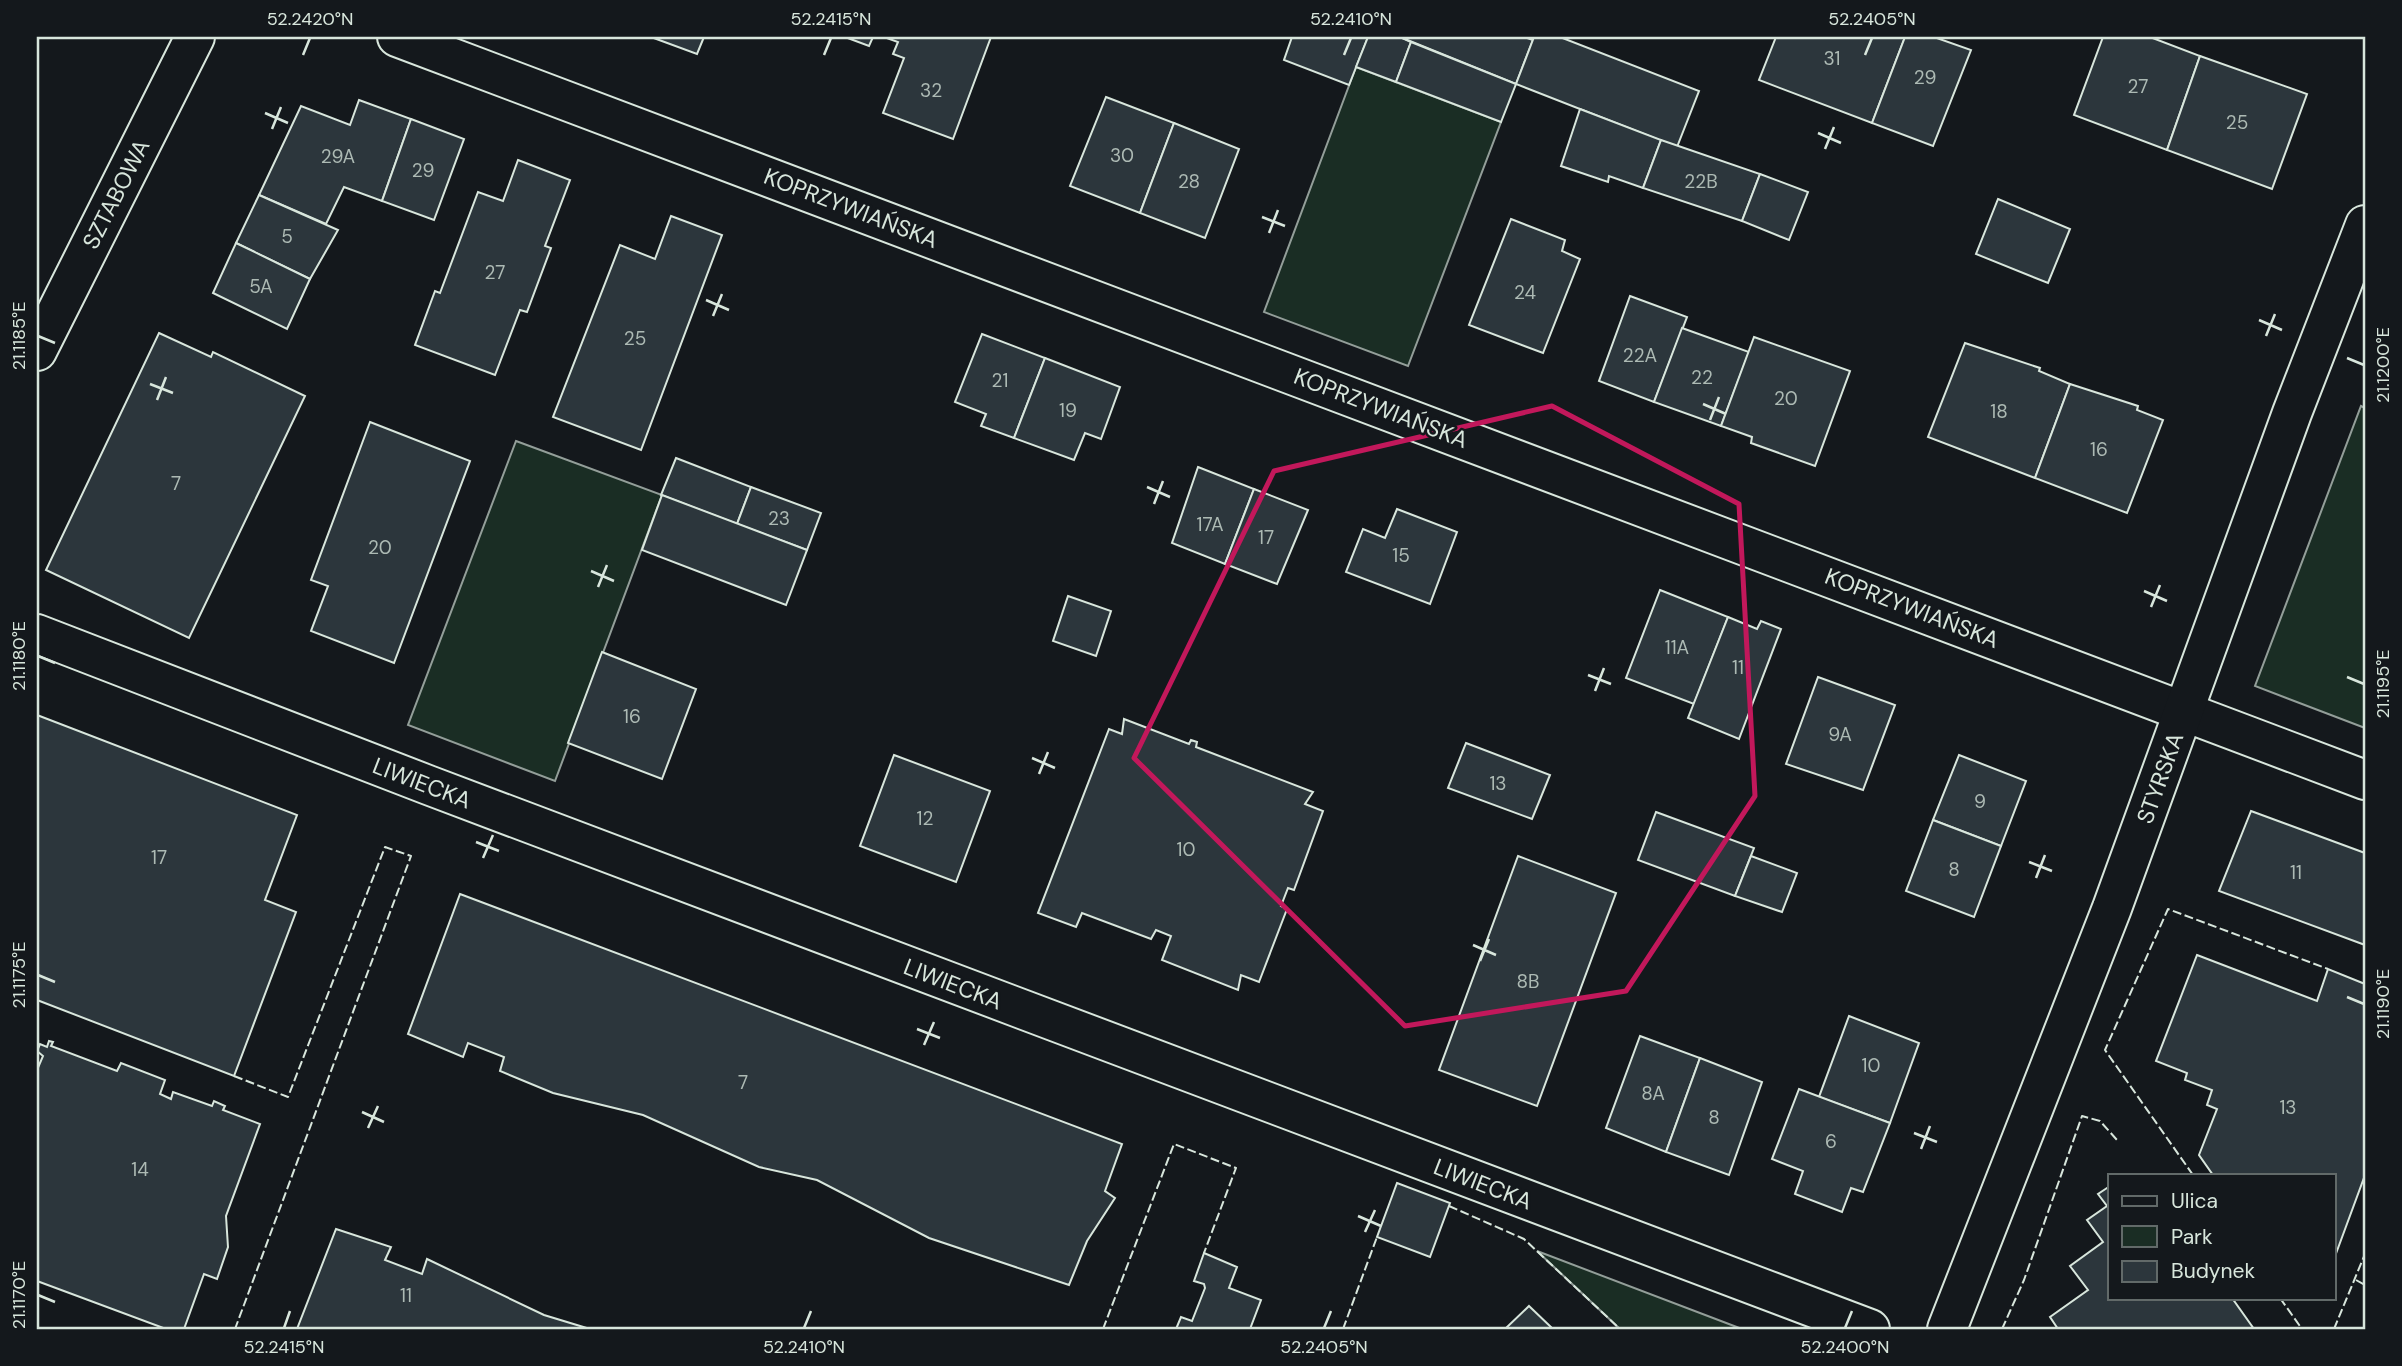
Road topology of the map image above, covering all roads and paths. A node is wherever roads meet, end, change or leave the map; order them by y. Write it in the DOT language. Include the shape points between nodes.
graph roads {
  1 [pos="195,37"];
  2 [pos="397,37"];
  3 [pos="2365,225"];
  4 [pos="37,351"];
  5 [pos="37,634"];
  6 [pos="2185,711"];
  7 [pos="2365,780"];
  8 [pos="1870,1329"];
  9 [pos="1947,1329"];
  1 -- 4 [label="street, SZTABOWA"];
  2 -- 6 [label="street, KOPRZYWIAŃSKA"];
  3 -- 6 [label="street, STYRSKA"];
  5 -- 8 [label="street, LIWIECKA"];
  6 -- 7 [label="street, KOPRZYWIAŃSKA"];
  6 -- 9 [label="street, STYRSKA"];
}
